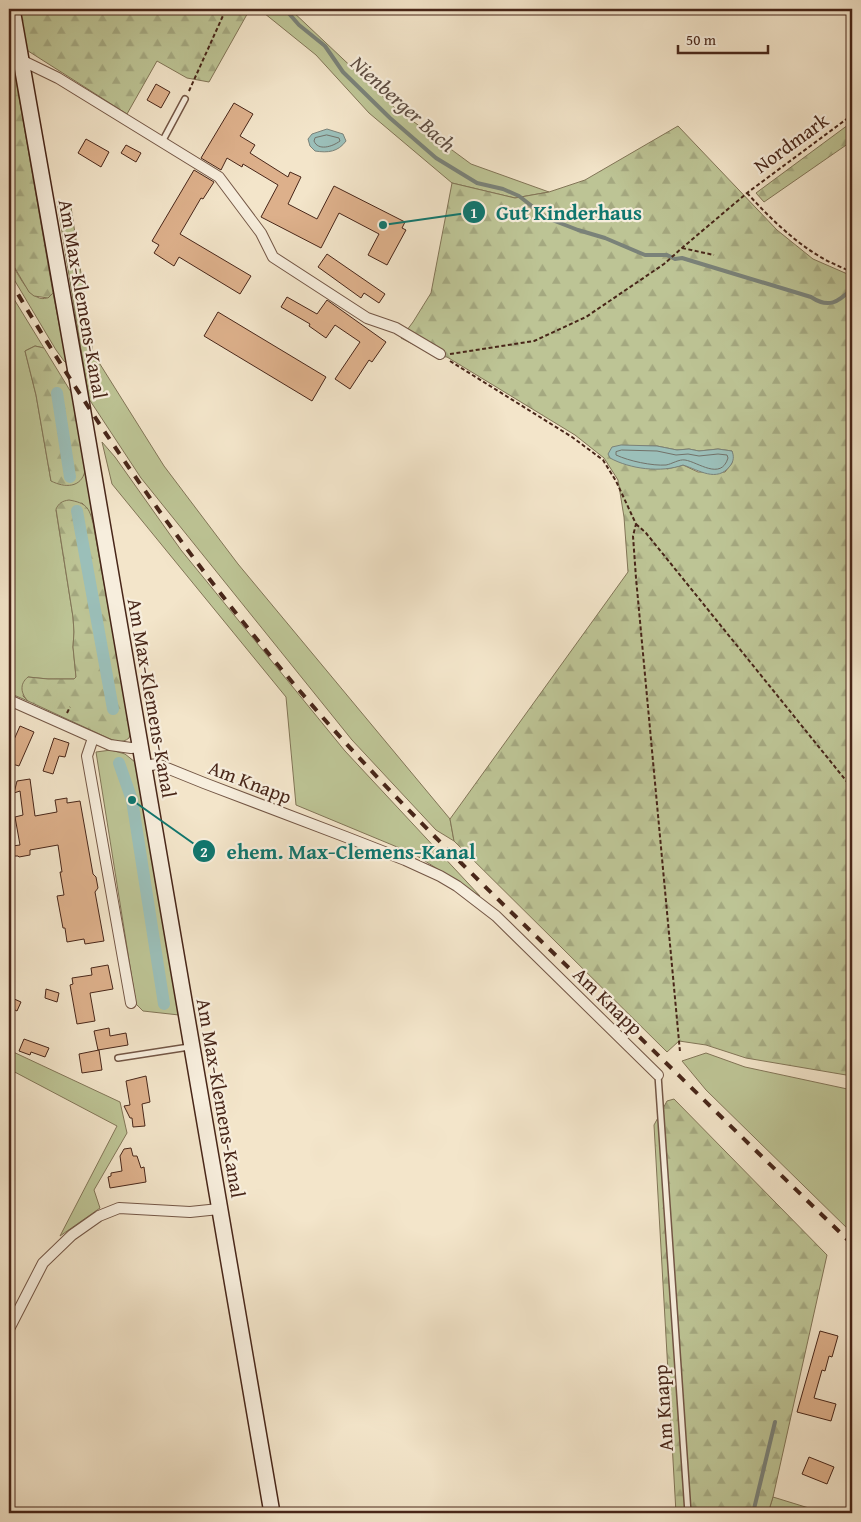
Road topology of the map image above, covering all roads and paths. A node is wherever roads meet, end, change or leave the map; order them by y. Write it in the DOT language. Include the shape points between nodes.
graph roads {
  1 [pos="12,9"];
  2 [pos="226,9"];
  3 [pos="20,60"];
  4 [pos="185,99"];
  5 [pos="852,116"];
  6 [pos="162,142"];
  7 [pos="747,193"];
  8 [pos="682,248"];
  9 [pos="714,256"];
  10 [pos="852,272"];
  11 [pos="440,354"];
  12 [pos="636,524"];
  13 [pos="10,674"];
  14 [pos="9,683"];
  15 [pos="9,700"];
  16 [pos="93,738"];
  17 [pos="140,747"];
  18 [pos="144,766"];
  19 [pos="852,788"];
  20 [pos="131,1003"];
  21 [pos="188,1047"];
  22 [pos="680,1052"];
  23 [pos="118,1058"];
  24 [pos="658,1075"];
  25 [pos="219,1209"];
  26 [pos="9,1329"];
  27 [pos="272,1513"];
  28 [pos="688,1513"];
  1 -- 3 [label="main road, Am Max-Klemens-Kanal"];
  2 -- 4 [label="path"];
  3 -- 6 [label="street" via="58,78"];
  3 -- 17 [label="main road, Am Max-Klemens-Kanal"];
  4 -- 6 [label="lane"];
  5 -- 7 [label="path, Nordmark"];
  6 -- 11 [label="street" via="219,177 274,257 367,318 396,328"];
  7 -- 8 [label="path, Nordmark"];
  7 -- 10 [label="path" via="786,232 824,259"];
  8 -- 9 [label="path"];
  8 -- 11 [label="path, Nordmark" via="586,317 534,342"];
  11 -- 12 [label="path" via="603,460"];
  12 -- 19 [label="path"];
  12 -- 22 [label="path" via="633,536 636,578"];
  13 -- 14 [label="path"];
  15 -- 16 [label="street"];
  16 -- 17 [label="street" via="110,745"];
  16 -- 20 [label="street" via="87,756"];
  17 -- 18 [label="main road, Am Max-Klemens-Kanal"];
  18 -- 21 [label="main road, Am Max-Klemens-Kanal"];
  18 -- 24 [label="street, Am Knapp" via="157,764 405,860 457,886 496,916"];
  21 -- 23 [label="lane"];
  21 -- 25 [label="main road, Am Max-Klemens-Kanal"];
  24 -- 28 [label="lane, Am Knapp"];
  25 -- 26 [label="street" via="190,1212 119,1208 99,1216 72,1234 43,1264"];
  25 -- 27 [label="main road, Am Max-Klemens-Kanal"];
}
